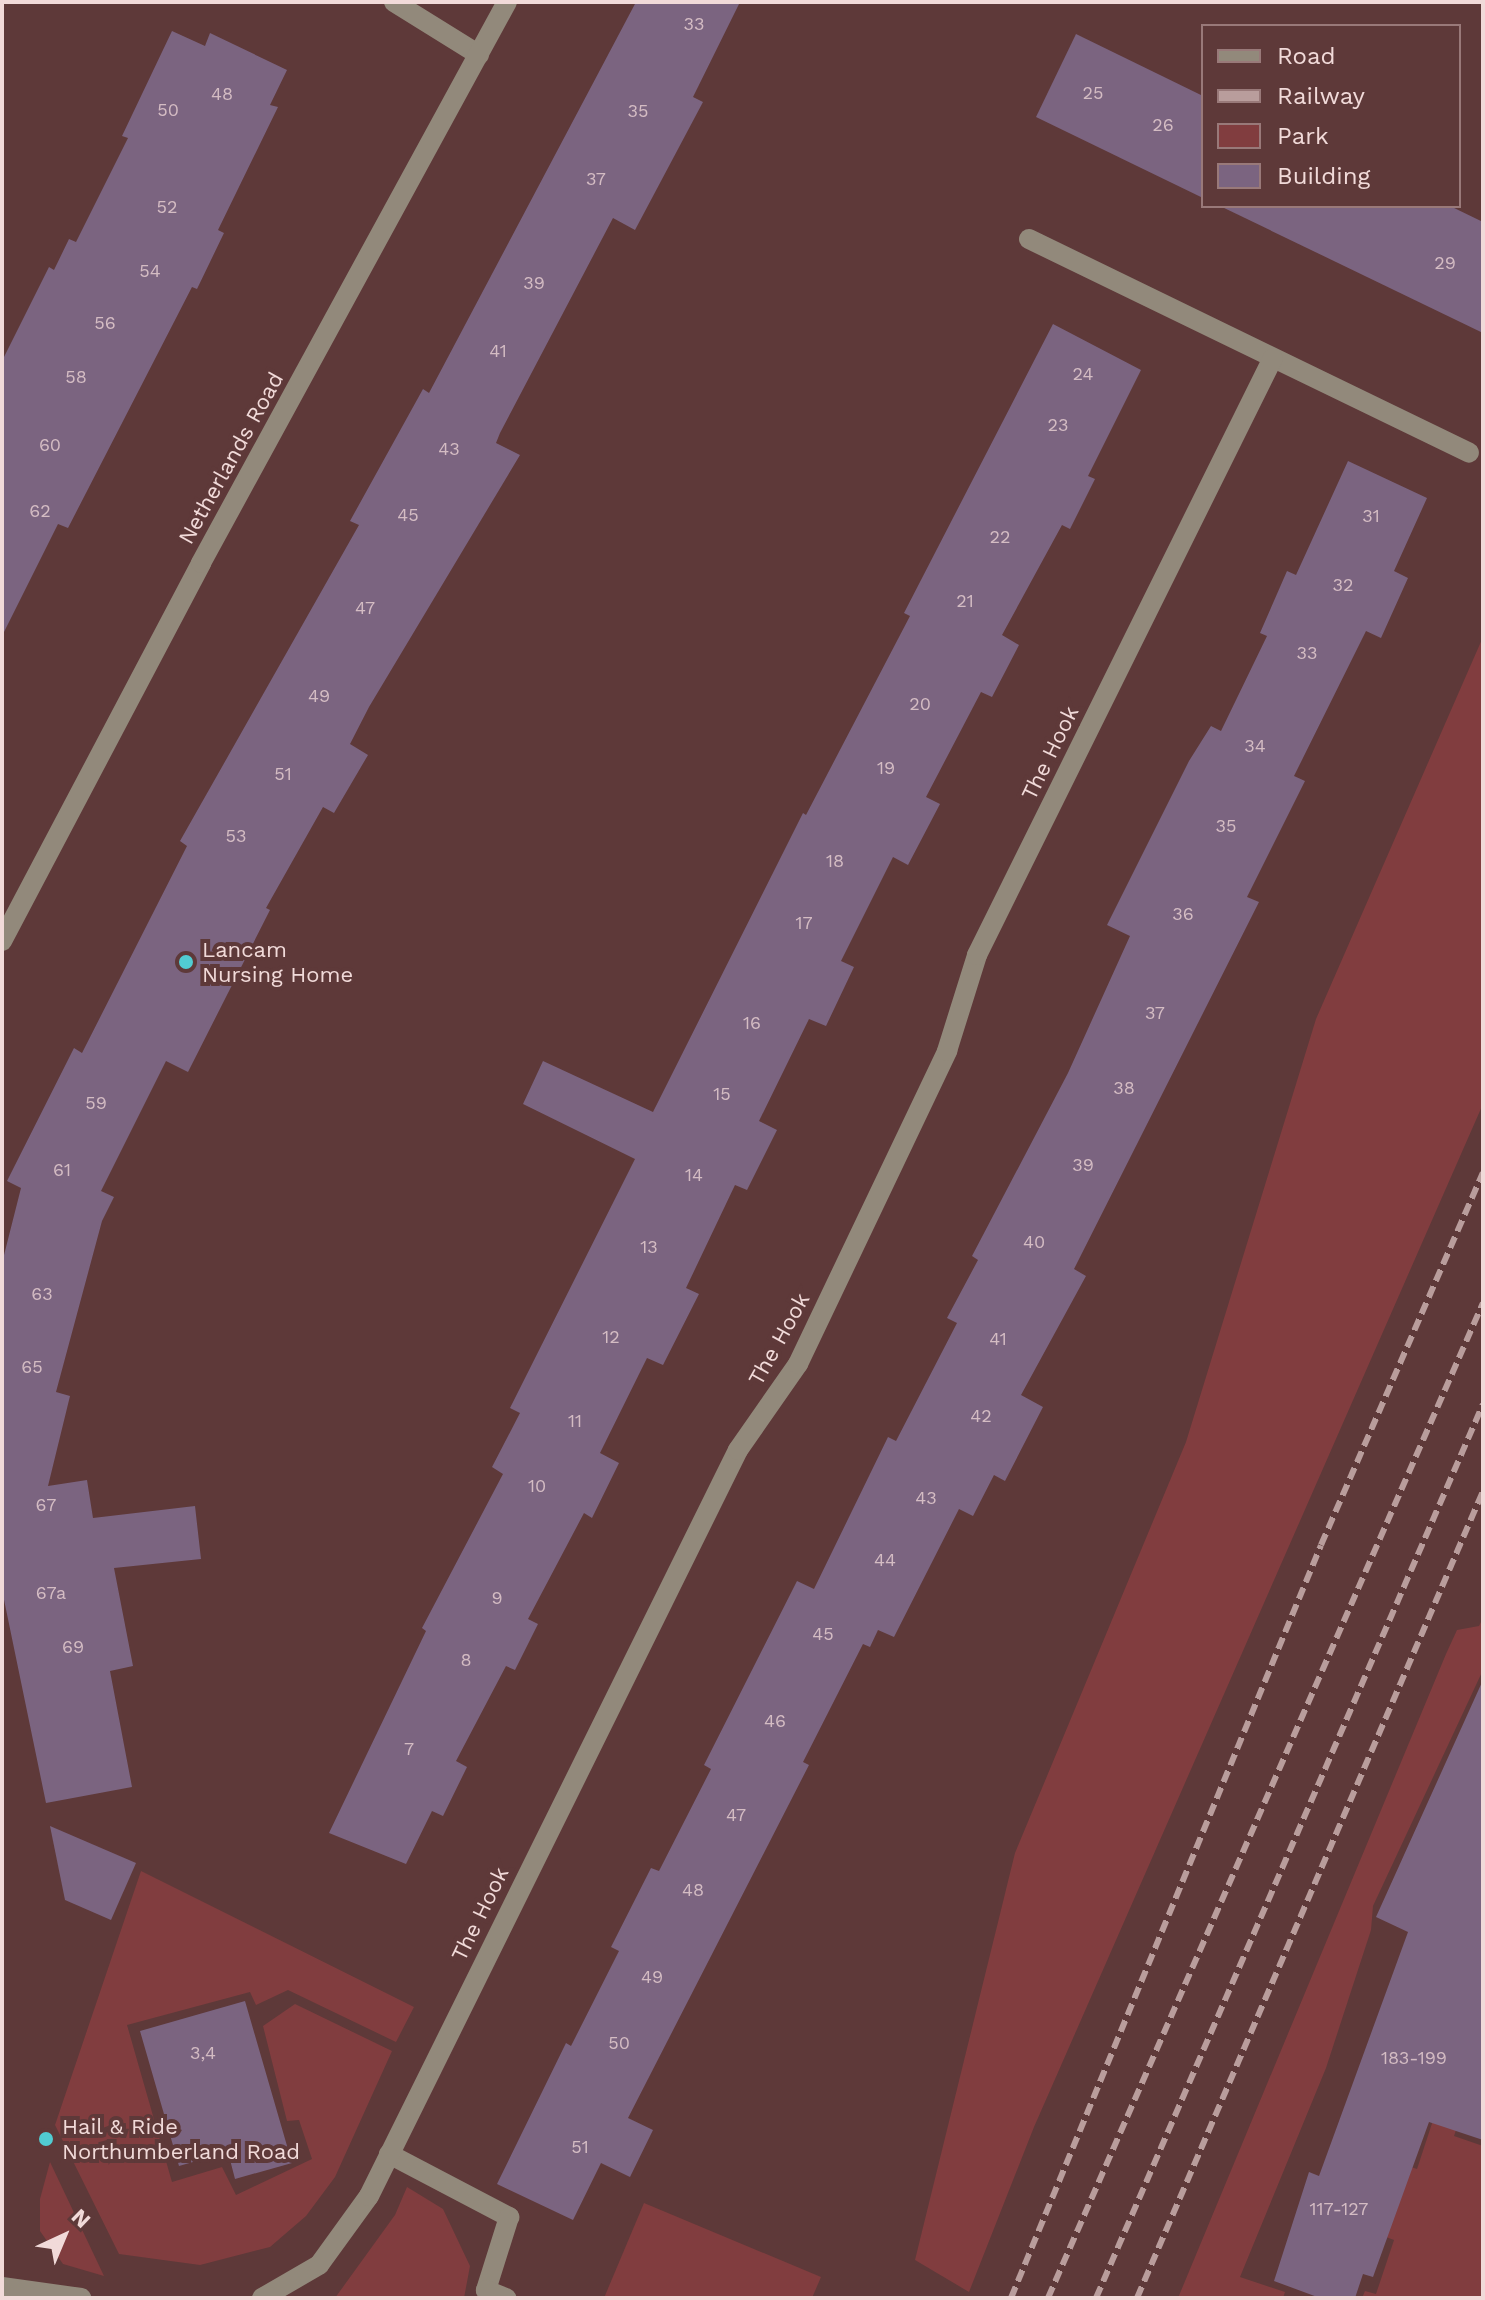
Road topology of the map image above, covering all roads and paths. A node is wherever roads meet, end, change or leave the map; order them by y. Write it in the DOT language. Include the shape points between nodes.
graph roads {
  1 [pos="394,2"];
  2 [pos="507,2"];
  3 [pos="479,55"];
  4 [pos="1029,239"];
  5 [pos="1273,358"];
  6 [pos="1469,453"];
  7 [pos="2,941"];
  8 [pos="389,2154"];
  9 [pos="2,2287"];
  10 [pos="81,2298"];
  11 [pos="262,2298"];
  12 [pos="506,2298"];
  1 -- 3 [label="street"];
  2 -- 3 [label="street, Netherlands Road"];
  3 -- 7 [label="street, Netherlands Road"];
  4 -- 5 [label="street"];
  5 -- 6 [label="street"];
  5 -- 8 [label="street, The Hook" via="977,955 947,1051 798,1364 738,1450"];
  8 -- 11 [label="street, The Hook" via="369,2196 319,2265"];
  8 -- 12 [label="street" via="509,2217 486,2290"];
  9 -- 10 [label="street"];
}
